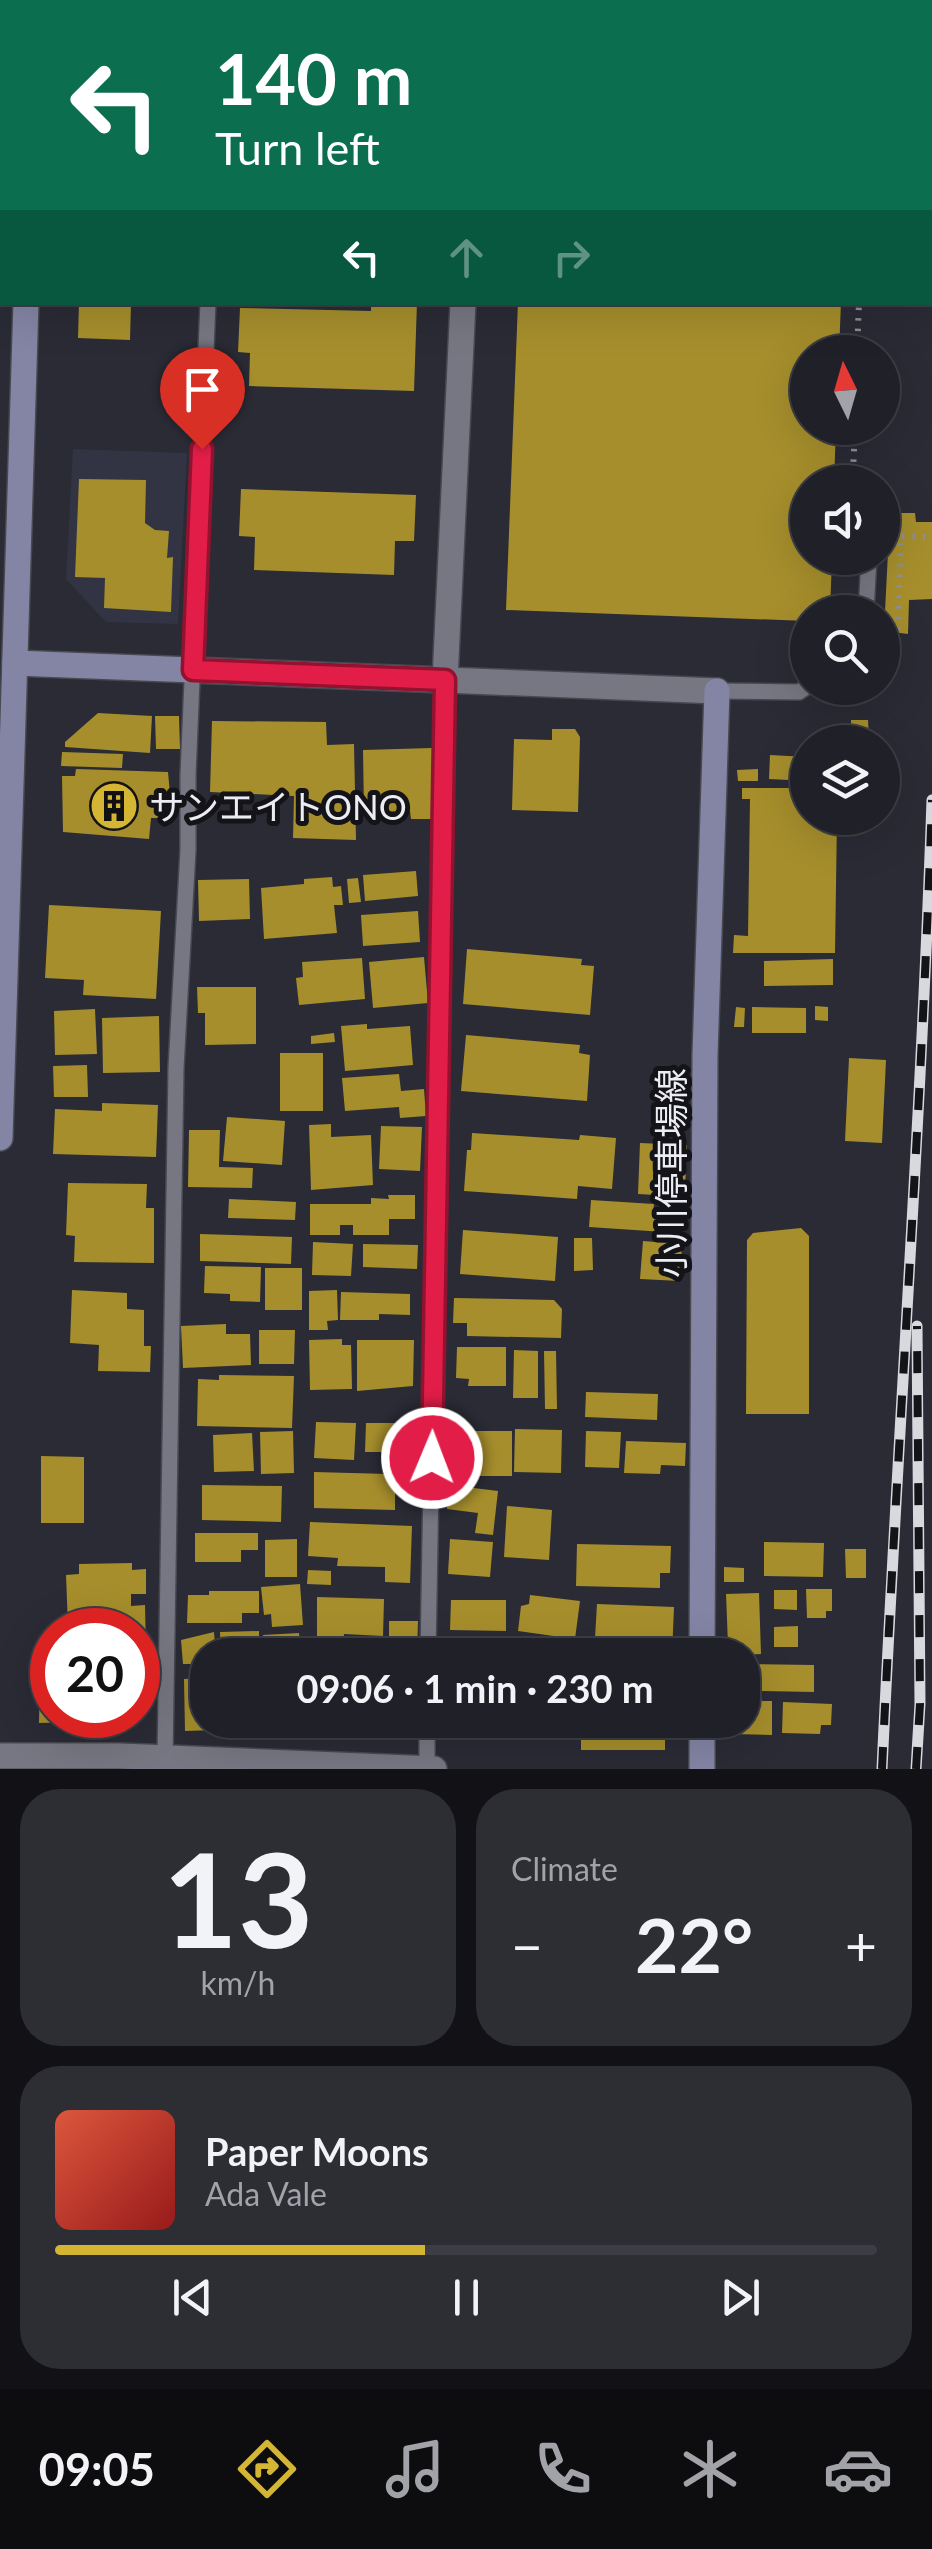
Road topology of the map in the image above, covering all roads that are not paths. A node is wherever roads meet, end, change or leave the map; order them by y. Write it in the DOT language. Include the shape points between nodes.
graph roads {
  1 [pos="26,305"];
  2 [pos="208,305"];
  3 [pos="463,305"];
  4 [pos="10,666"];
  5 [pos="193,670"];
  6 [pos="445,680"];
  7 [pos="717,691"];
  8 [pos="790,692"];
  9 [pos="7,714"];
  10 [pos="3,976"];
  11 [pos="0,1138"];
  12 [pos="428,1638"];
  13 [pos="702,1638"];
  14 [pos="428,1738"];
  15 [pos="702,1738"];
  16 [pos="0,1756"];
  17 [pos="165,1758"];
  18 [pos="429,1769"];
  19 [pos="702,1769"];
  1 -- 4 [label="street"];
  2 -- 5 [label="lane"];
  3 -- 6 [label="street"];
  4 -- 5 [label="street"];
  4 -- 9 [label="street"];
  5 -- 6 [label="street"];
  5 -- 17 [label="lane" via="176,1068"];
  6 -- 7 [label="street"];
  6 -- 12 [label="lane"];
  7 -- 8 [label="lane"];
  7 -- 13 [label="street, 小川停車場線" via="705,1055"];
  9 -- 10 [label="street"];
  10 -- 11 [label="street"];
  14 -- 18 [label="lane"];
  15 -- 19 [label="street"];
  16 -- 17 [label="street"];
  17 -- 18 [label="street"];
}
